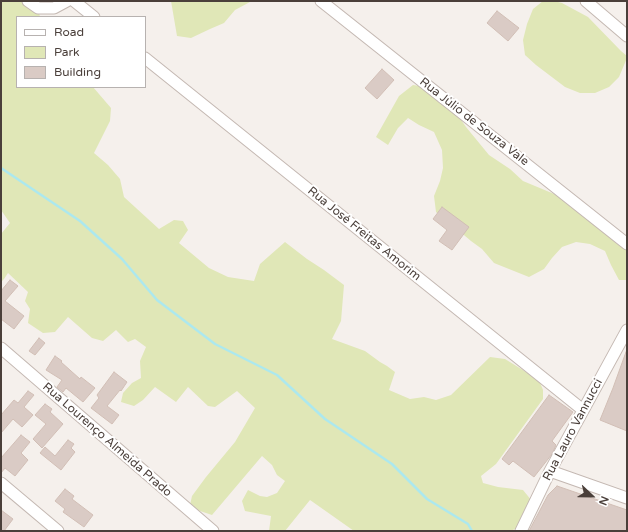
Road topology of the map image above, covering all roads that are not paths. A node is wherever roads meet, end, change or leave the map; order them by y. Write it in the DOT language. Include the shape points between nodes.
graph roads {
  1 [pos="28,1"];
  2 [pos="68,1"];
  3 [pos="74,1"];
  4 [pos="321,1"];
  5 [pos="586,1"];
  6 [pos="93,16"];
  7 [pos="627,36"];
  8 [pos="146,59"];
  9 [pos="627,244"];
  10 [pos="627,330"];
  11 [pos="1,348"];
  12 [pos="583,410"];
  13 [pos="550,471"];
  14 [pos="1,483"];
  15 [pos="627,498"];
  16 [pos="58,531"];
  17 [pos="213,531"];
  18 [pos="521,531"];
  1 -- 2 [label="street" via="38,8 54,8"];
  3 -- 6 [label="street"];
  4 -- 9 [label="street, Rua Jùlio de Souza Vale"];
  5 -- 7 [label="street"];
  8 -- 12 [label="street, Rua José Freitas Amorim"];
  10 -- 12 [label="street, Rua Lauro Vannucci"];
  11 -- 17 [label="street, Rua Lourenço Almeida Prado"];
  12 -- 13 [label="street, Rua Lauro Vannucci"];
  13 -- 15 [label="street"];
  13 -- 18 [label="street, Rua Lauro Vannucci"];
  14 -- 16 [label="street"];
}
